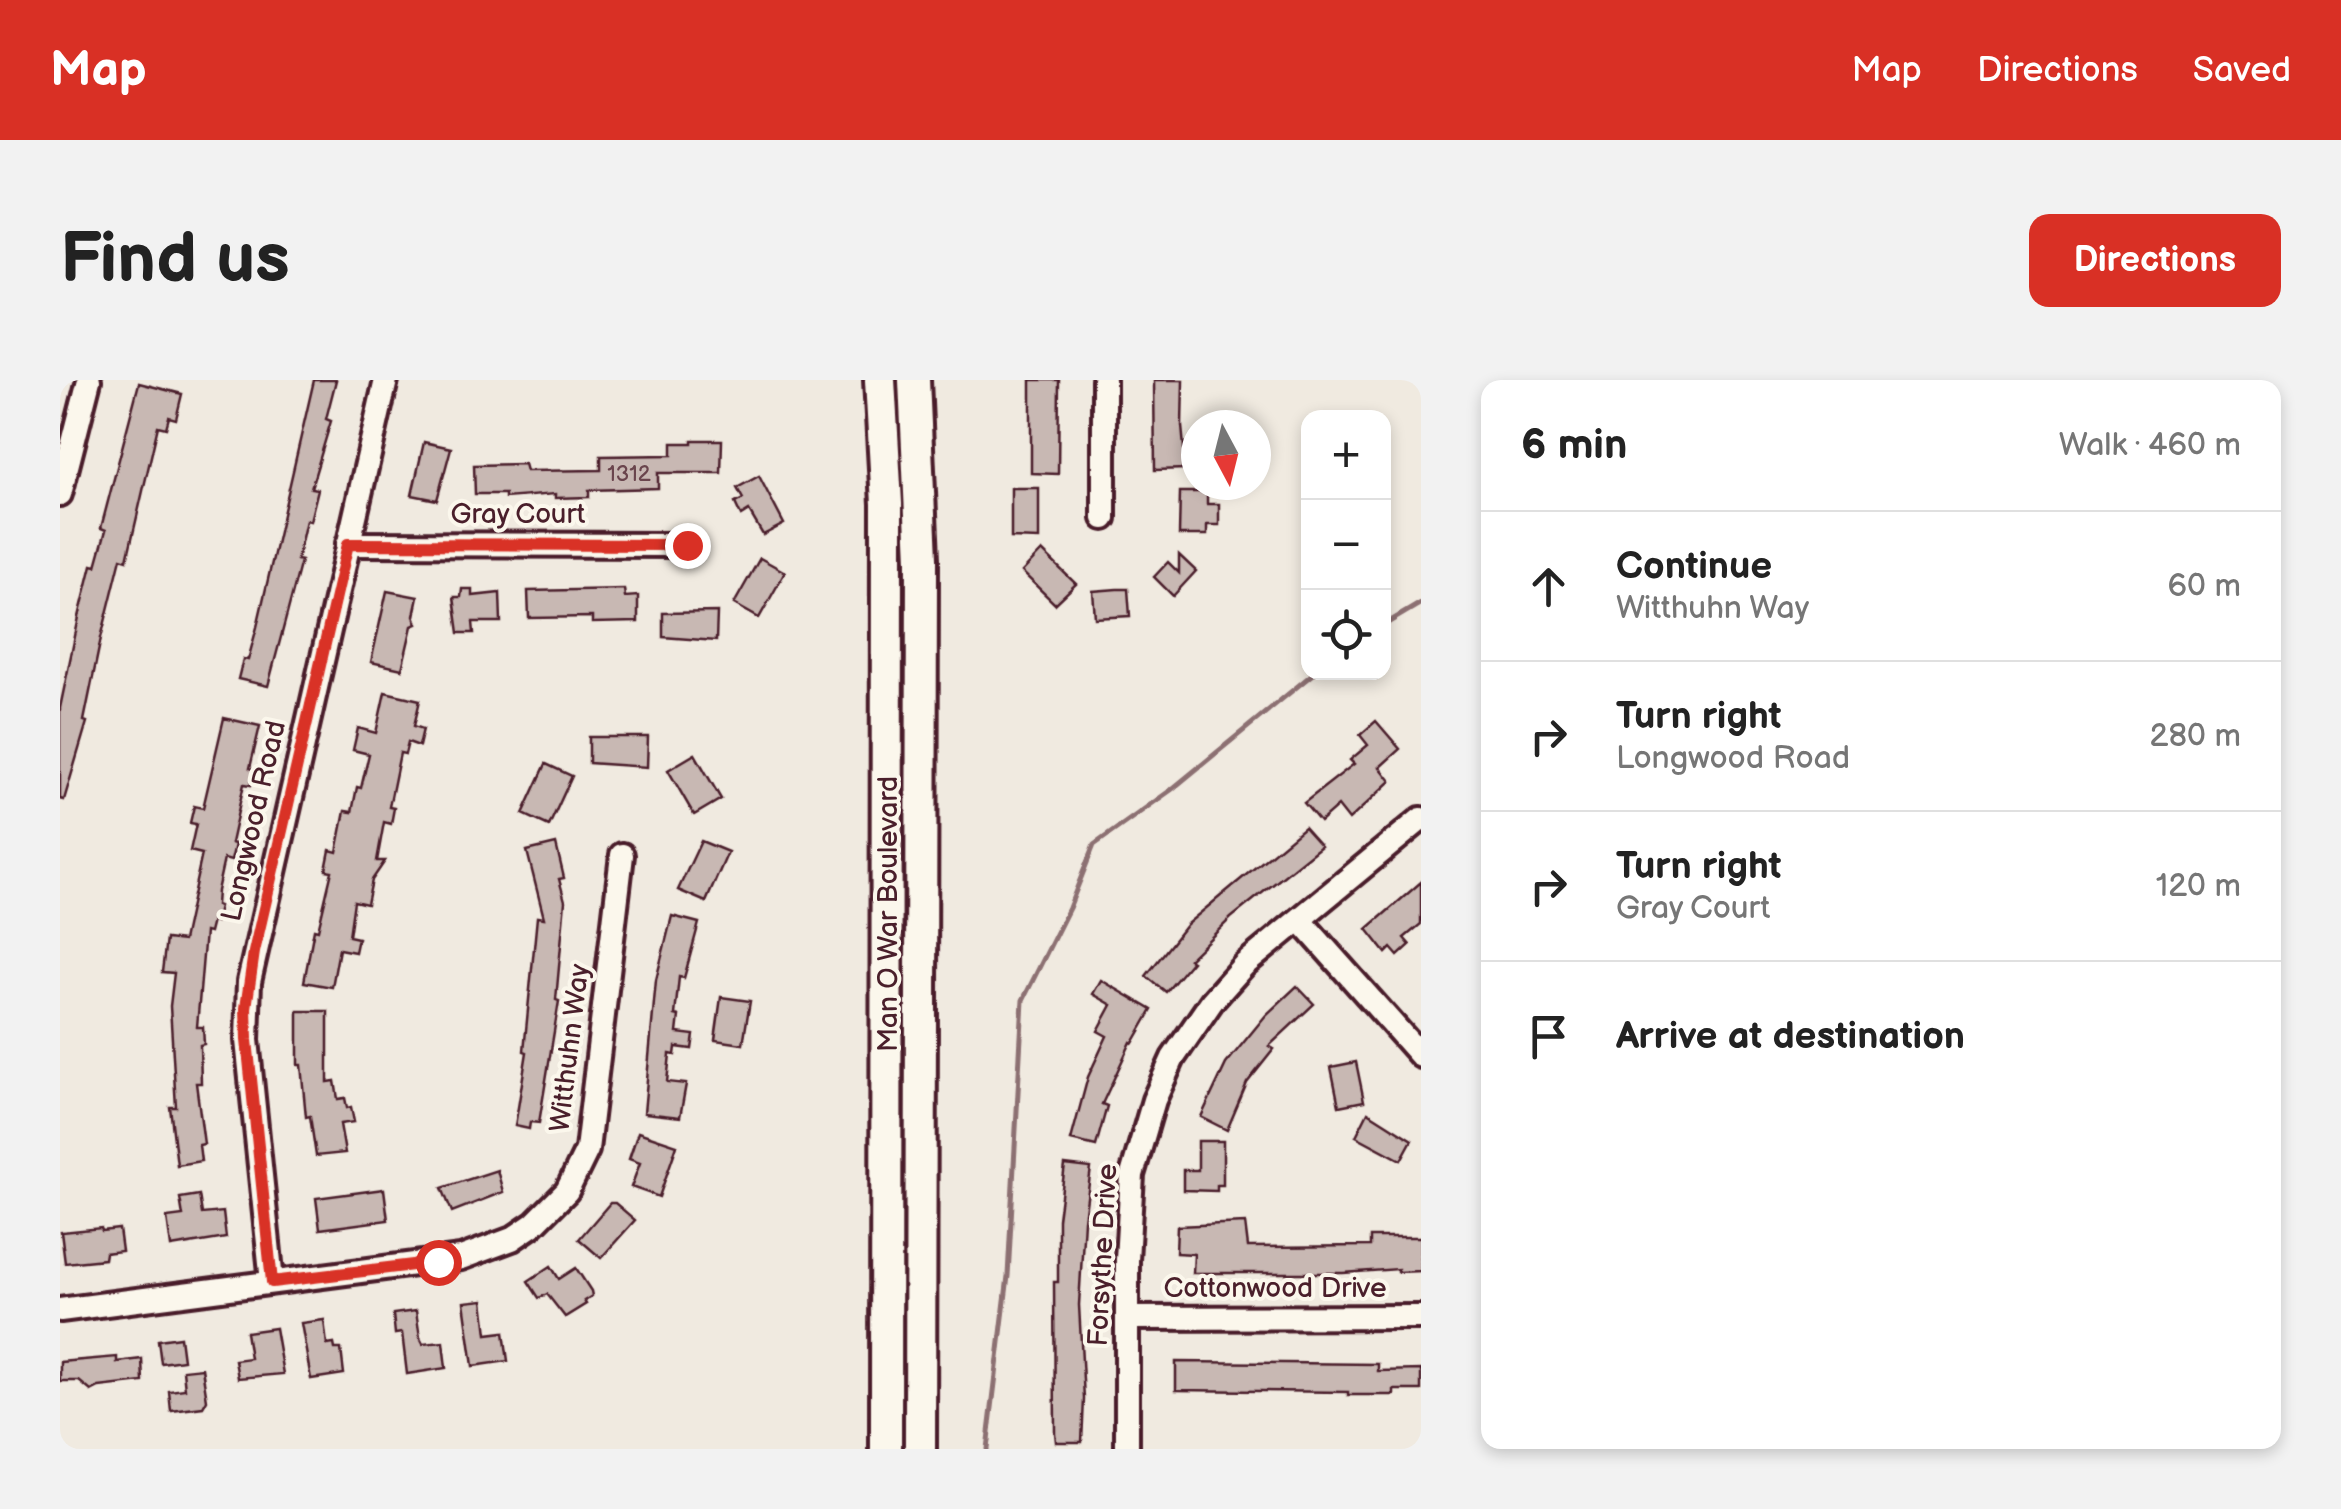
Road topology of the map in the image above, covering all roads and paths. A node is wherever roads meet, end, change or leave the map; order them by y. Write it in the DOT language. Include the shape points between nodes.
graph roads {
  1 [pos="89,380"];
  2 [pos="386,380"];
  3 [pos="880,380"];
  4 [pos="914,380"];
  5 [pos="1104,380"];
  6 [pos="60,494"];
  7 [pos="1104,518"];
  8 [pos="348,544"];
  9 [pos="687,545"];
  10 [pos="1421,819"];
  11 [pos="622,855"];
  12 [pos="1300,920"];
  13 [pos="1421,1056"];
  14 [pos="272,1282"];
  15 [pos="60,1310"];
  16 [pos="1128,1318"];
  17 [pos="1421,1318"];
  18 [pos="886,1449"];
  19 [pos="920,1449"];
  20 [pos="1128,1449"];
  1 -- 6 [label="street"];
  2 -- 8 [label="street, Longwood Road"];
  3 -- 18 [label="main road, Man O War Boulevard" via="887,504"];
  4 -- 19 [label="main road, Man O War Boulevard" via="922,559"];
  5 -- 7 [label="street"];
  8 -- 9 [label="street, Gray Court"];
  8 -- 14 [label="street, Longwood Road" via="246,1008"];
  10 -- 12 [label="street, Forsythe Drive"];
  11 -- 14 [label="street, Witthuhn Way" via="591,1136 567,1191 534,1224 485,1251"];
  12 -- 13 [label="street"];
  12 -- 16 [label="street, Forsythe Drive" via="1212,1001 1154,1100 1132,1175"];
  14 -- 15 [label="street, Witthuhn Way"];
  16 -- 17 [label="street, Cottonwood Drive"];
  16 -- 20 [label="street, Forsythe Drive"];
}
